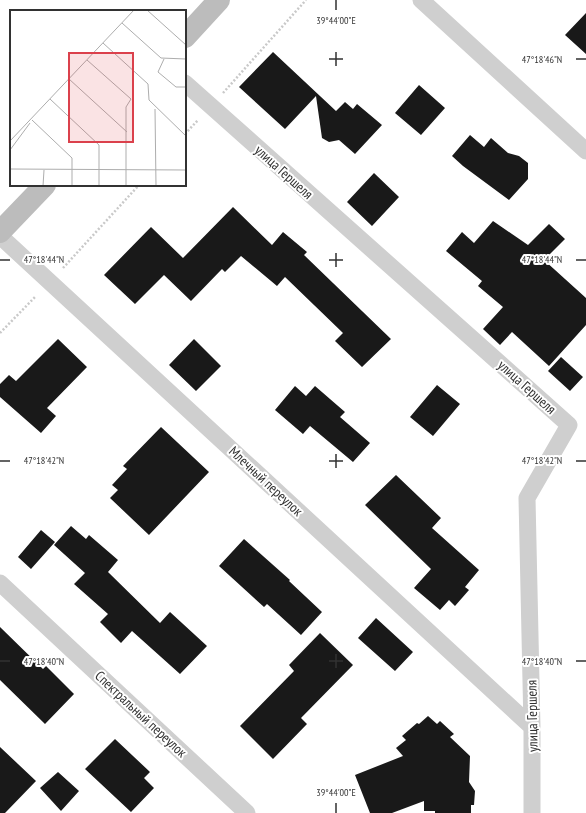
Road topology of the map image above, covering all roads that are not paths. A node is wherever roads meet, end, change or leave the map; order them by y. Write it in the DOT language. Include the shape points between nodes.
graph roads {
  1 [pos="219,0"];
  2 [pos="422,0"];
  3 [pos="186,36"];
  4 [pos="186,84"];
  5 [pos="586,151"];
  6 [pos="44,186"];
  7 [pos="0,232"];
  8 [pos="0,236"];
  9 [pos="0,583"];
  10 [pos="532,727"];
  11 [pos="247,813"];
  12 [pos="532,813"];
  1 -- 3 [label="main road"];
  2 -- 5 [label="street"];
  4 -- 10 [label="street, улица Гершеля" via="569,425 527,498"];
  6 -- 7 [label="main road"];
  8 -- 10 [label="street, Млечный переулок"];
  9 -- 11 [label="street, Спектральный переулок"];
  10 -- 12 [label="street, улица Гершеля"];
}
